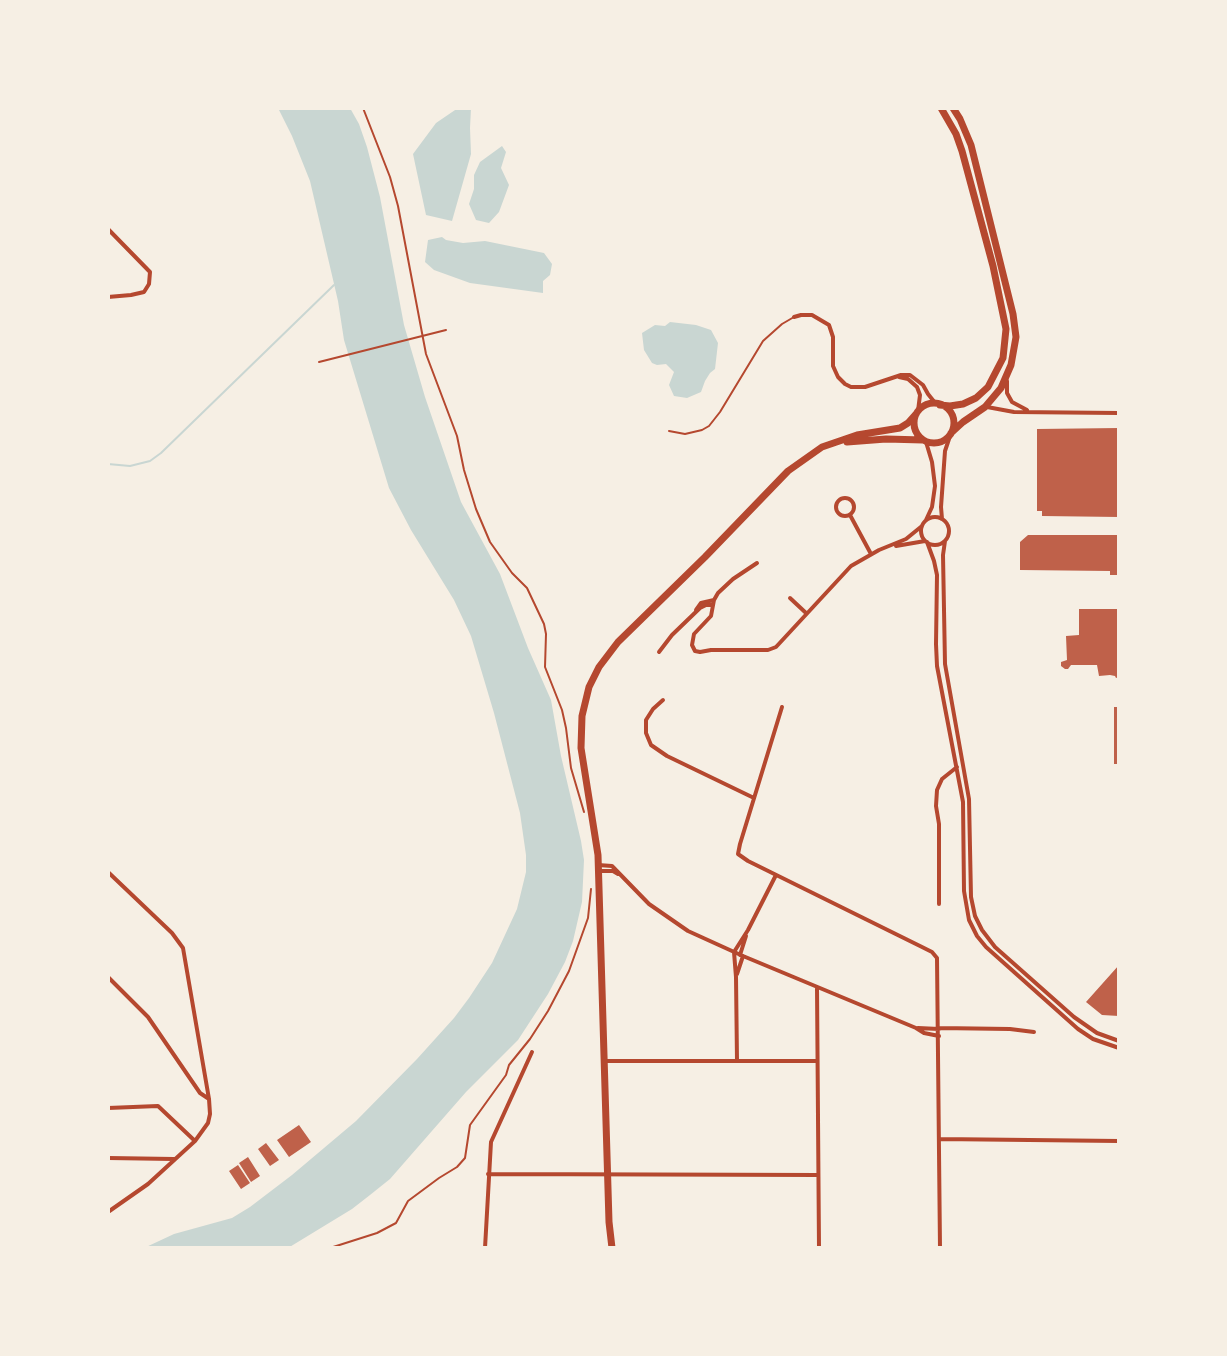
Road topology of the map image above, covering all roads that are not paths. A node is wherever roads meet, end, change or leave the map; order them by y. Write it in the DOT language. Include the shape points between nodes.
graph roads {
  1 [pos="941,108"];
  2 [pos="953,108"];
  3 [pos="108,229"];
  4 [pos="108,297"];
  5 [pos="794,317"];
  6 [pos="1007,376"];
  7 [pos="893,378"];
  8 [pos="938,404"];
  9 [pos="985,407"];
  10 [pos="917,412"];
  11 [pos="1033,412"];
  12 [pos="1119,413"];
  13 [pos="669,431"];
  14 [pos="950,434"];
  15 [pos="924,441"];
  16 [pos="798,464"];
  17 [pos="850,515"];
  18 [pos="942,519"];
  19 [pos="923,524"];
  20 [pos="945,541"];
  21 [pos="926,542"];
  22 [pos="871,554"];
  23 [pos="757,563"];
  24 [pos="790,598"];
  25 [pos="714,603"];
  26 [pos="806,613"];
  27 [pos="659,652"];
  28 [pos="663,700"];
  29 [pos="782,707"];
  30 [pos="963,765"];
  31 [pos="956,767"];
  32 [pos="754,798"];
  33 [pos="598,868"];
  34 [pos="108,872"];
  35 [pos="777,874"];
  36 [pos="939,904"];
  37 [pos="748,930"];
  38 [pos="734,952"];
  39 [pos="741,956"];
  40 [pos="108,977"];
  41 [pos="736,977"];
  42 [pos="817,987"];
  43 [pos="916,1028"];
  44 [pos="939,1029"];
  45 [pos="1034,1032"];
  46 [pos="939,1036"];
  47 [pos="1119,1041"];
  48 [pos="1119,1048"];
  49 [pos="532,1052"];
  50 [pos="603,1061"];
  51 [pos="737,1061"];
  52 [pos="817,1061"];
  53 [pos="209,1099"];
  54 [pos="108,1108"];
  55 [pos="939,1139"];
  56 [pos="195,1141"];
  57 [pos="1119,1141"];
  58 [pos="108,1158"];
  59 [pos="174,1159"];
  60 [pos="488,1174"];
  61 [pos="607,1174"];
  62 [pos="818,1175"];
  63 [pos="108,1212"];
  64 [pos="485,1248"];
  65 [pos="610,1248"];
  66 [pos="819,1248"];
  67 [pos="940,1248"];
  1 -- 8 [label="main road" via="962,151 1006,329 1003,358 988,387 963,404"];
  2 -- 6 [label="main road" via="971,145 1013,314 1016,346"];
  3 -- 4 [label="street" via="150,272 144,292"];
  5 -- 7 [label="street" via="812,315 829,325 833,366 845,384 865,387"];
  5 -- 13 [label="lane" via="763,341 709,426 685,434"];
  6 -- 9 [label="main road"];
  6 -- 11 [label="street" via="1012,402"];
  7 -- 8 [label="street" via="915,378"];
  7 -- 10 [label="street" via="917,387"];
  8 -- 10 [label="main road"];
  8 -- 14 [label="main road" via="952,416"];
  9 -- 11 [label="street"];
  9 -- 14 [label="main road"];
  10 -- 15 [label="main road" via="914,428"];
  10 -- 16 [label="main road" via="900,428 833,442"];
  11 -- 12 [label="street"];
  14 -- 15 [label="main road" via="936,443"];
  14 -- 18 [label="street"];
  15 -- 16 [label="main road" via="853,441"];
  15 -- 19 [label="street" via="935,486"];
  16 -- 33 [label="main road" via="618,642 593,677 580,740"];
  17 -- 17 [label="street" via="837,513 840,500 852,502"];
  17 -- 22 [label="street"];
  18 -- 19 [label="street" via="932,517"];
  18 -- 20 [label="street" via="949,531"];
  19 -- 21 [label="street"];
  19 -- 22 [label="street" via="906,539"];
  20 -- 21 [label="street"];
  20 -- 30 [label="street" via="945,664"];
  21 -- 22 [label="street"];
  21 -- 31 [label="street" via="936,569 937,666"];
  22 -- 26 [label="street" via="851,566"];
  23 -- 25 [label="street" via="723,587"];
  24 -- 26 [label="street"];
  25 -- 26 [label="street" via="711,617 694,634 698,652 772,649"];
  25 -- 27 [label="street" via="702,607"];
  28 -- 32 [label="street" via="646,720 651,745"];
  29 -- 32 [label="street"];
  30 -- 31 [label="street"];
  30 -- 47 [label="street" via="970,811 971,897 982,930 1074,1017"];
  31 -- 36 [label="street" via="937,790"];
  31 -- 48 [label="street" via="964,813 965,902 973,929 994,955 1078,1029"];
  32 -- 35 [label="street" via="738,854"];
  33 -- 38 [label="street" via="620,875 682,928"];
  33 -- 50 [label="main road"];
  34 -- 53 [label="street" via="183,948"];
  35 -- 37 [label="street"];
  35 -- 44 [label="street" via="932,952 937,958"];
  37 -- 38 [label="street"];
  37 -- 39 [label="street"];
  38 -- 39 [label="street"];
  38 -- 41 [label="street"];
  39 -- 41 [label="street"];
  39 -- 42 [label="street"];
  40 -- 53 [label="street" via="148,1017"];
  41 -- 51 [label="street"];
  42 -- 43 [label="street"];
  42 -- 52 [label="street"];
  43 -- 44 [label="street"];
  43 -- 46 [label="street"];
  44 -- 45 [label="street"];
  44 -- 46 [label="street"];
  46 -- 55 [label="street"];
  49 -- 60 [label="street" via="491,1142"];
  50 -- 51 [label="street"];
  50 -- 61 [label="main road"];
  51 -- 52 [label="street"];
  52 -- 62 [label="street"];
  53 -- 56 [label="street" via="208,1123"];
  54 -- 56 [label="street" via="158,1106"];
  55 -- 57 [label="street"];
  55 -- 67 [label="street"];
  56 -- 59 [label="street"];
  58 -- 59 [label="street"];
  59 -- 63 [label="street"];
  60 -- 61 [label="street"];
  60 -- 64 [label="street"];
  61 -- 62 [label="street"];
  61 -- 65 [label="main road"];
  62 -- 66 [label="street"];
}
